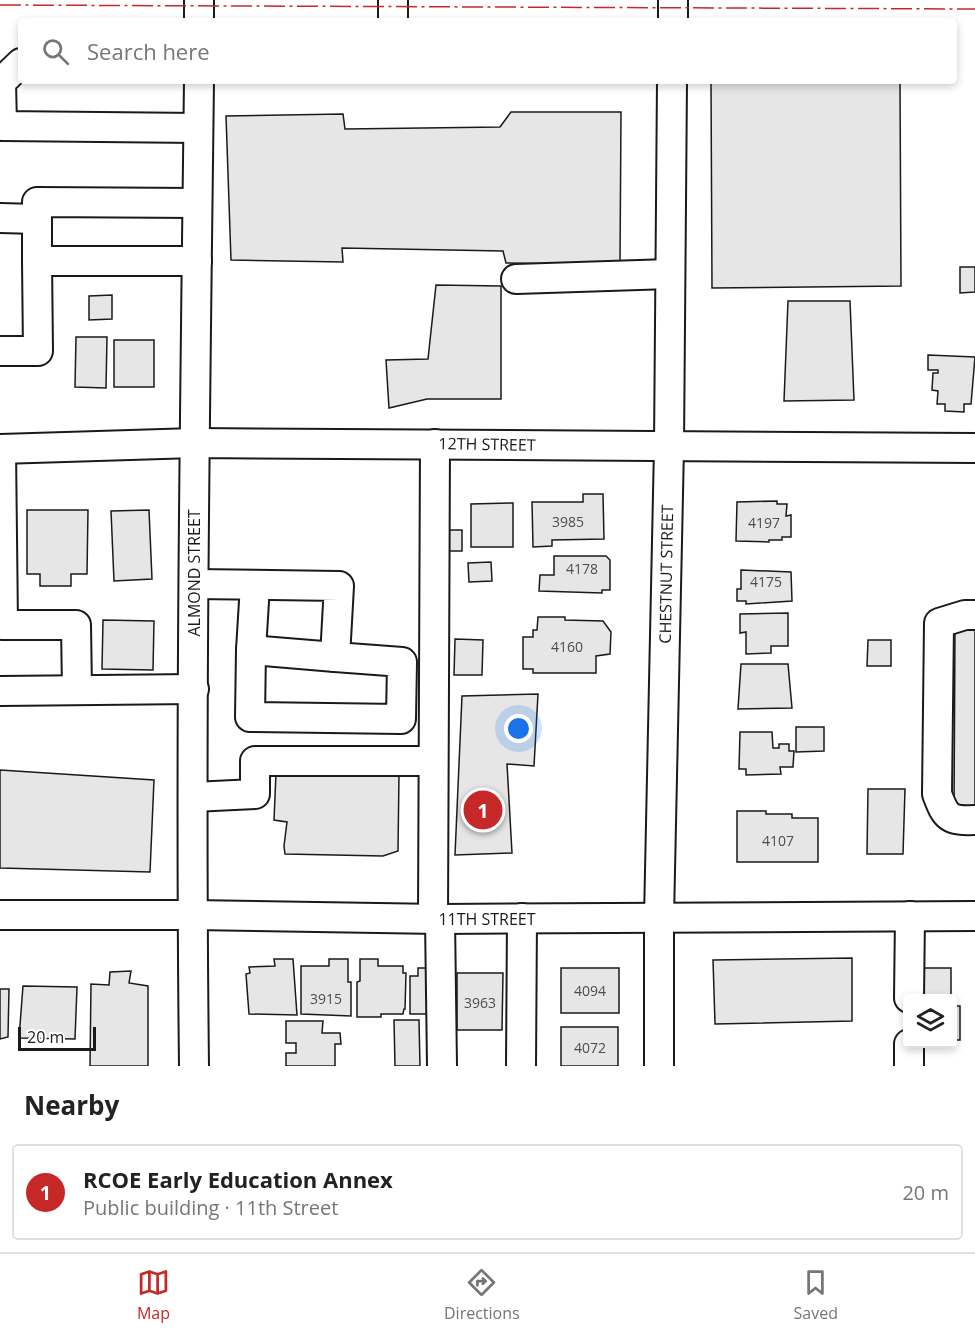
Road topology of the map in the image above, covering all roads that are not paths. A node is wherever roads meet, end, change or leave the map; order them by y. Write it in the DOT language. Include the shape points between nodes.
graph roads {
  1 [pos="200,0"];
  2 [pos="393,0"];
  3 [pos="673,0"];
  4 [pos="199,18"];
  5 [pos="393,18"];
  6 [pos="673,18"];
  7 [pos="18,66"];
  8 [pos="199,84"];
  9 [pos="672,84"];
  10 [pos="198,128"];
  11 [pos="197,203"];
  12 [pos="0,218"];
  13 [pos="37,219"];
  14 [pos="43,261"];
  15 [pos="197,261"];
  16 [pos="670,274"];
  17 [pos="516,279"];
  18 [pos="0,351"];
  19 [pos="195,443"];
  20 [pos="435,444"];
  21 [pos="669,447"];
  22 [pos="975,448"];
  23 [pos="0,449"];
  24 [pos="194,584"];
  25 [pos="255,585"];
  26 [pos="975,615"];
  27 [pos="251,650"];
  28 [pos="335,657"];
  29 [pos="194,689"];
  30 [pos="77,690"];
  31 [pos="0,691"];
  32 [pos="433,760"];
  33 [pos="193,797"];
  34 [pos="975,820"];
  35 [pos="0,915"];
  36 [pos="193,915"];
  37 [pos="910,916"];
  38 [pos="975,916"];
  39 [pos="522,918"];
  40 [pos="659,918"];
  41 [pos="436,919"];
  42 [pos="909,994"];
  43 [pos="909,1048"];
  44 [pos="194,1066"];
  45 [pos="442,1066"];
  46 [pos="521,1066"];
  47 [pos="659,1066"];
  48 [pos="909,1066"];
  1 -- 4 [label="street"];
  2 -- 5 [label="street"];
  3 -- 6 [label="street"];
  7 -- 10 [label="street" via="1,82 2,126"];
  8 -- 10 [label="street, ALMOND STREET"];
  9 -- 16 [label="street, CHESTNUT STREET"];
  10 -- 11 [label="street, ALMOND STREET"];
  11 -- 13 [label="street" via="37,202"];
  11 -- 15 [label="street, ALMOND STREET"];
  12 -- 13 [label="street"];
  13 -- 14 [label="street"];
  14 -- 15 [label="street"];
  14 -- 18 [label="street" via="38,351"];
  15 -- 19 [label="street, ALMOND STREET"];
  16 -- 17 [label="street"];
  16 -- 21 [label="street, CHESTNUT STREET"];
  19 -- 20 [label="street, 12TH STREET"];
  19 -- 23 [label="street, 12TH STREET"];
  19 -- 24 [label="street, ALMOND STREET"];
  20 -- 21 [label="street, 12TH STREET"];
  20 -- 32 [label="street"];
  21 -- 22 [label="street, 12TH STREET"];
  21 -- 40 [label="street, CHESTNUT STREET"];
  23 -- 30 [label="street" via="3,625 76,625"];
  24 -- 25 [label="street"];
  24 -- 29 [label="street, ALMOND STREET"];
  25 -- 27 [label="street"];
  25 -- 28 [label="street" via="339,586"];
  26 -- 34 [label="street" via="939,623 937,794 945,813 956,820"];
  27 -- 28 [label="street"];
  27 -- 28 [label="street" via="250,717 401,719 402,662"];
  29 -- 30 [label="street"];
  29 -- 33 [label="street, ALMOND STREET"];
  30 -- 31 [label="street"];
  32 -- 33 [label="street" via="255,761 255,794"];
  32 -- 41 [label="street"];
  33 -- 36 [label="street, ALMOND STREET"];
  35 -- 36 [label="street, 11TH STREET"];
  36 -- 41 [label="street, 11TH STREET"];
  36 -- 44 [label="street, ALMOND STREET"];
  37 -- 38 [label="street, 11TH STREET"];
  37 -- 40 [label="street, 11TH STREET"];
  37 -- 42 [label="street"];
  39 -- 40 [label="street, 11TH STREET"];
  39 -- 41 [label="street, 11TH STREET"];
  39 -- 46 [label="street"];
  40 -- 47 [label="street, CHESTNUT STREET"];
  41 -- 45 [label="street"];
  43 -- 48 [label="street"];
}
